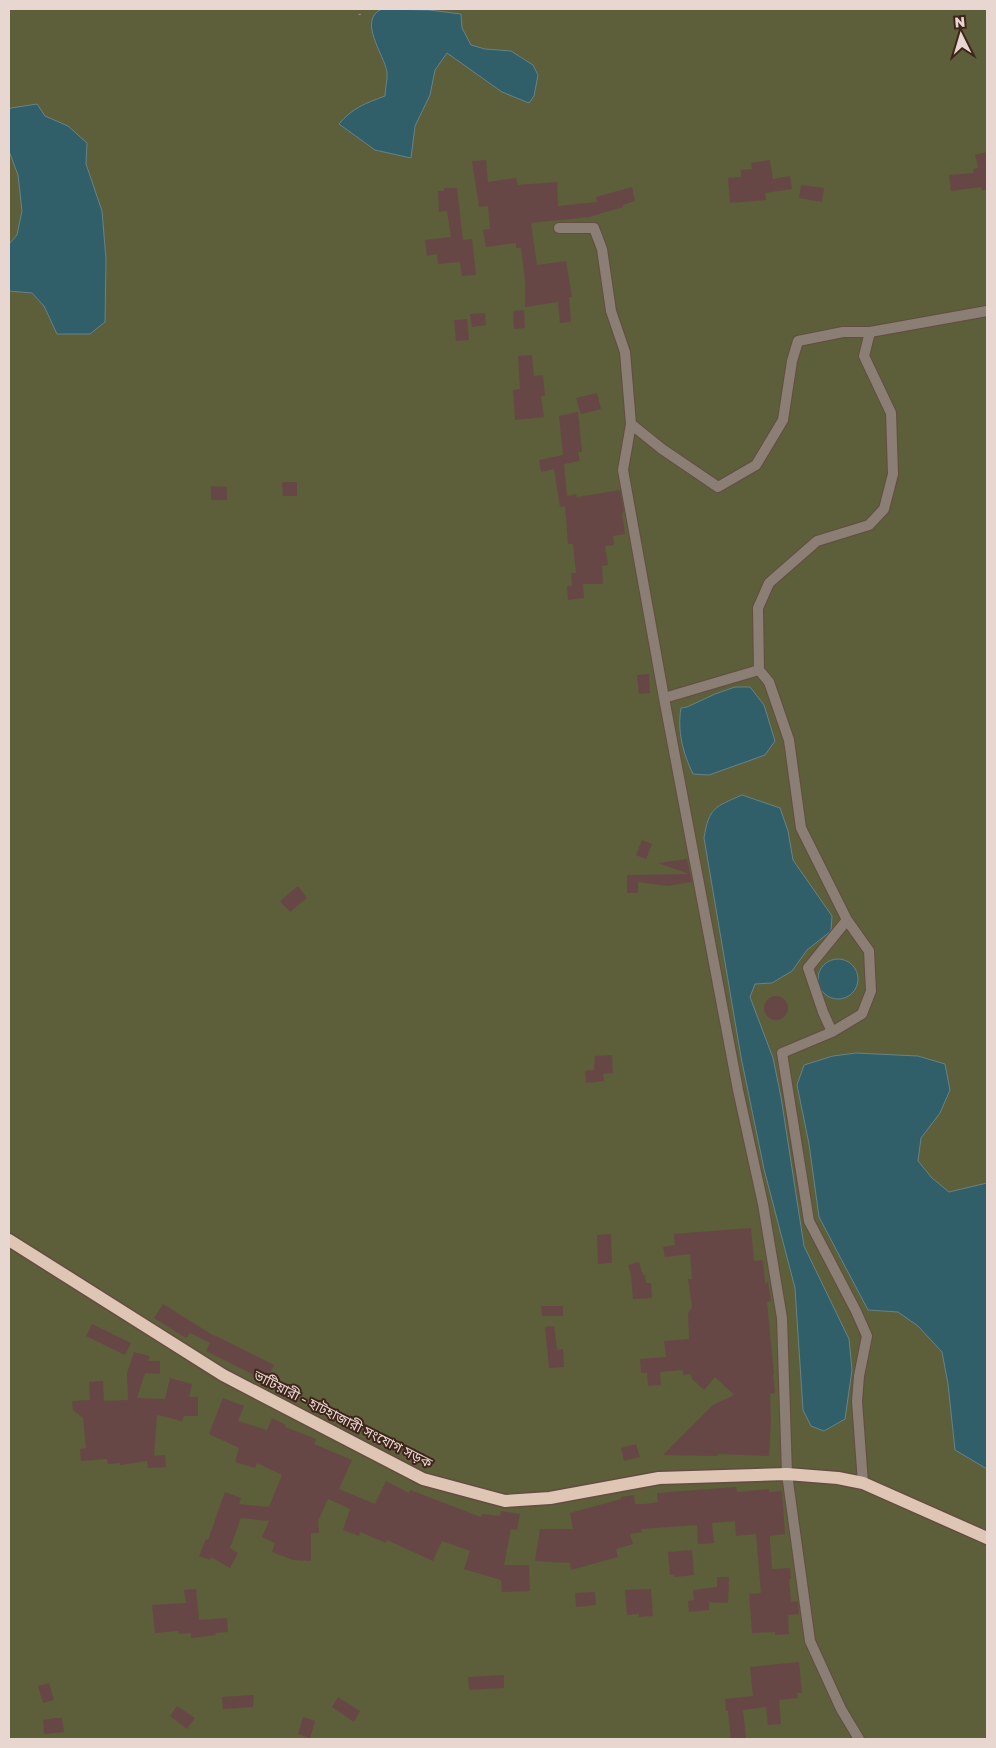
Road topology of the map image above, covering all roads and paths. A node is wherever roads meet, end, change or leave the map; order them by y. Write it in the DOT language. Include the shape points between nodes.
graph roads {
  1 [pos="359,9"];
  2 [pos="360,17"];
  3 [pos="559,228"];
  4 [pos="987,311"];
  5 [pos="870,332"];
  6 [pos="631,424"];
  7 [pos="759,670"];
  8 [pos="664,698"];
  9 [pos="847,920"];
  10 [pos="832,1032"];
  11 [pos="9,1240"];
  12 [pos="787,1474"];
  13 [pos="863,1483"];
  14 [pos="987,1538"];
  15 [pos="859,1739"];
  1 -- 2 [label="path"];
  3 -- 6 [label="street" via="594,228 602,249 611,311 625,352"];
  4 -- 5 [label="street"];
  5 -- 6 [label="street" via="843,332 798,340 783,420 756,466 718,487"];
  5 -- 7 [label="street" via="864,356 891,412 893,474 884,509 869,525 817,541 769,583 758,608"];
  6 -- 8 [label="street" via="623,470"];
  7 -- 8 [label="street"];
  7 -- 9 [label="street" via="769,682 789,740 801,828"];
  8 -- 12 [label="street" via="738,1090 763,1204 782,1318"];
  9 -- 10 [label="street" via="808,968"];
  9 -- 10 [label="street" via="869,951 871,991 862,1014"];
  10 -- 13 [label="street" via="782,1053 809,1221 867,1336 857,1401"];
  11 -- 12 [label="main road, ভাটিয়ারী - হাটহাজারী সংযোগ সড়ক" via="223,1375 423,1479 505,1501 550,1498 659,1478"];
  12 -- 13 [label="main road, ভাটিয়ারী - হাটহাজারী সংযোগ সড়ক"];
  12 -- 15 [label="street" via="810,1640 841,1709"];
  13 -- 14 [label="main road, ভাটিয়ারী - হাটহাজারী সংযোগ সড়ক"];
}
